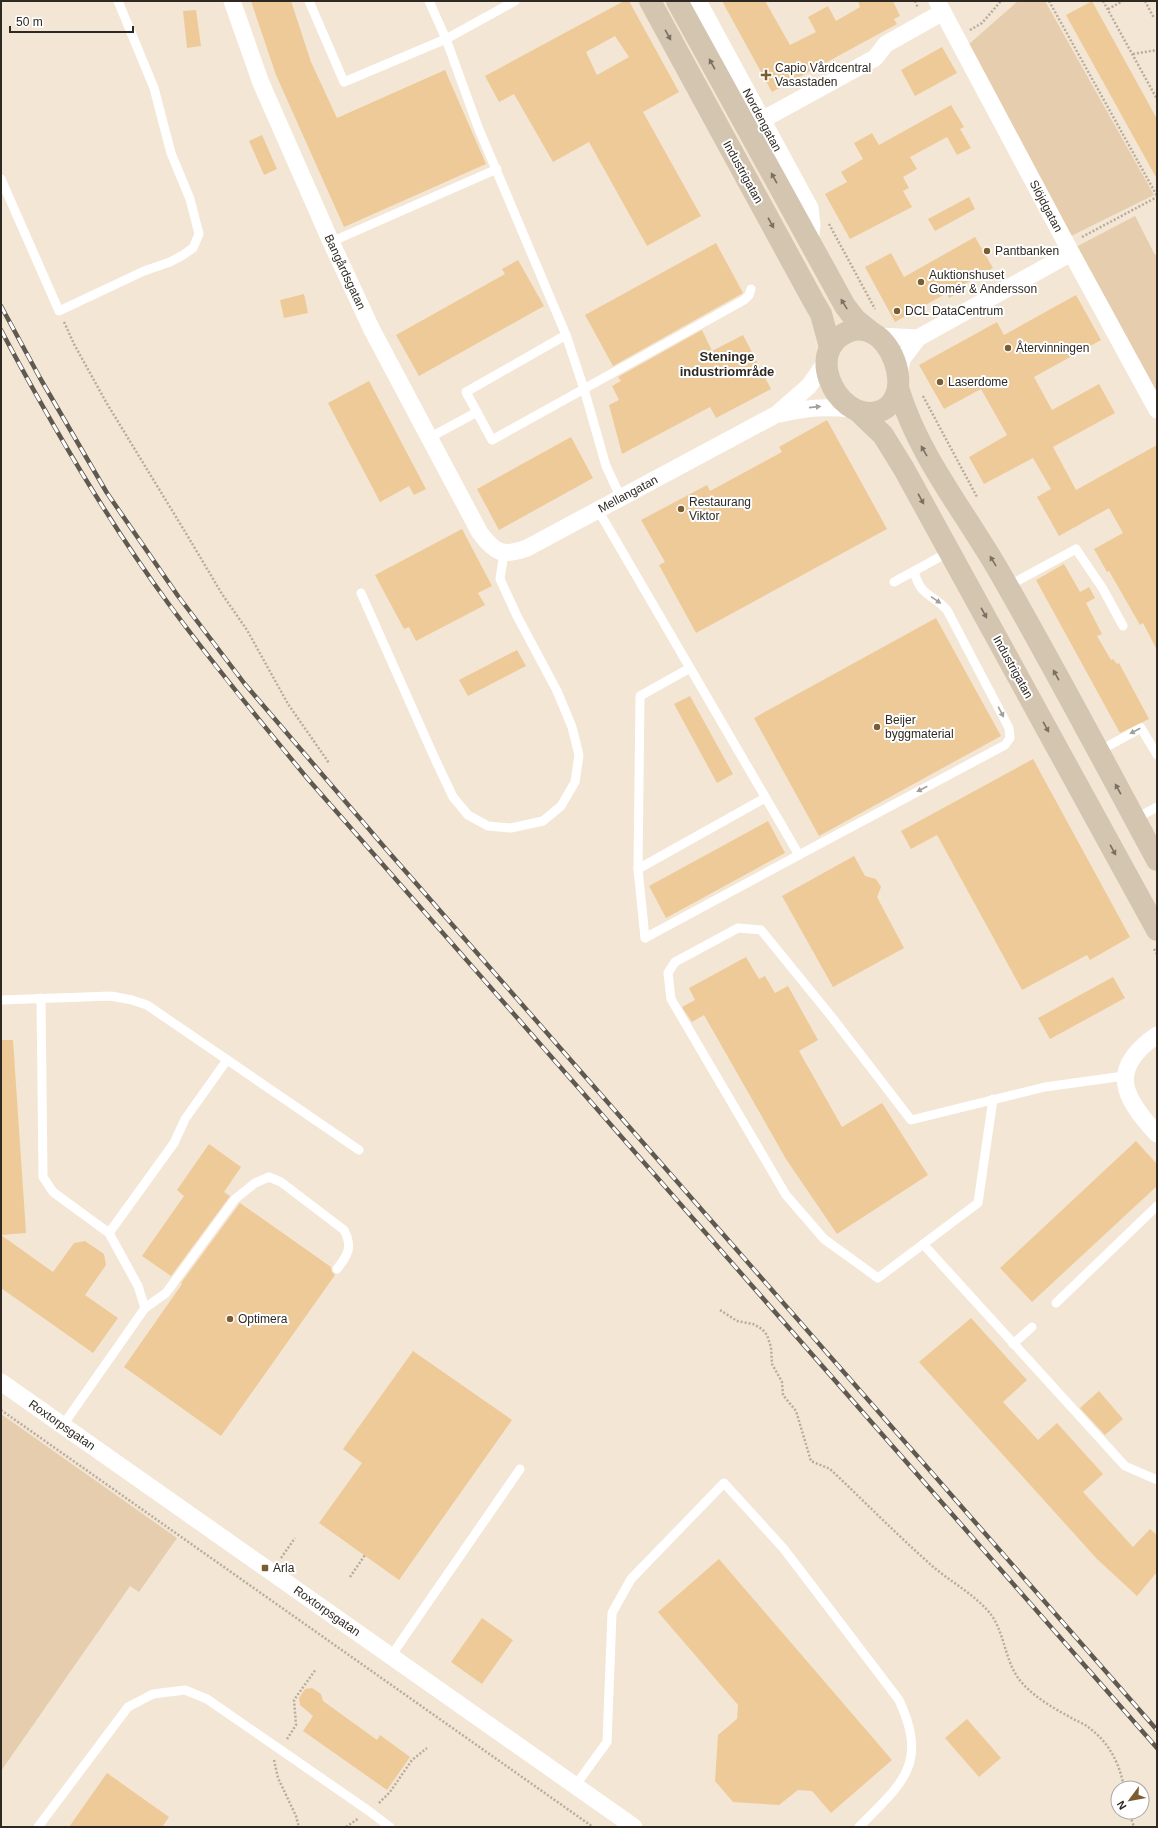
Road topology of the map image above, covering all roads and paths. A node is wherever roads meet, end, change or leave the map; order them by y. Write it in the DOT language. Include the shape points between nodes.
graph roads {
  1 [pos="118,1"];
  2 [pos="232,1"];
  3 [pos="309,1"];
  4 [pos="429,1"];
  5 [pos="515,1"];
  6 [pos="650,1"];
  7 [pos="677,1"];
  8 [pos="698,1"];
  9 [pos="1001,1"];
  10 [pos="1049,1"];
  11 [pos="1103,1"];
  12 [pos="1123,1"];
  13 [pos="1145,1"];
  14 [pos="940,6"];
  15 [pos="1108,9"];
  16 [pos="1154,18"];
  17 [pos="956,38"];
  18 [pos="446,39"];
  19 [pos="1157,50"];
  20 [pos="1133,54"];
  21 [pos="1157,99"];
  22 [pos="762,120"];
  23 [pos="497,169"];
  24 [pos="1,179"];
  25 [pos="1157,196"];
  26 [pos="330,242"];
  27 [pos="810,244"];
  28 [pos="1069,249"];
  29 [pos="751,289"];
  30 [pos="60,311"];
  31 [pos="874,334"];
  32 [pos="566,335"];
  33 [pos="918,338"];
  34 [pos="828,353"];
  35 [pos="899,383"];
  36 [pos="584,389"];
  37 [pos="855,410"];
  38 [pos="1157,410"];
  39 [pos="477,412"];
  40 [pos="777,414"];
  41 [pos="429,438"];
  42 [pos="621,498"];
  43 [pos="598,510"];
  44 [pos="950,551"];
  45 [pos="504,553"];
  46 [pos="914,571"];
  47 [pos="894,582"];
  48 [pos="1008,586"];
  49 [pos="361,593"];
  50 [pos="1123,626"];
  51 [pos="690,668"];
  52 [pos="1098,752"];
  53 [pos="1157,755"];
  54 [pos="329,763"];
  55 [pos="765,798"];
  56 [pos="1157,807"];
  57 [pos="1135,819"];
  58 [pos="799,855"];
  59 [pos="1157,860"];
  60 [pos="638,869"];
  61 [pos="1157,930"];
  62 [pos="41,998"];
  63 [pos="1,1000"];
  64 [pos="1157,1035"];
  65 [pos="227,1060"];
  66 [pos="1124,1076"];
  67 [pos="993,1099"];
  68 [pos="1157,1134"];
  69 [pos="359,1150"];
  70 [pos="1157,1206"];
  71 [pos="109,1233"];
  72 [pos="923,1244"];
  73 [pos="337,1269"];
  74 [pos="1056,1303"];
  75 [pos="145,1308"];
  76 [pos="720,1310"];
  77 [pos="1032,1327"];
  78 [pos="1012,1344"];
  79 [pos="1,1382"];
  80 [pos="1,1410"];
  81 [pos="63,1425"];
  82 [pos="520,1469"];
  83 [pos="1157,1480"];
  84 [pos="295,1538"];
  85 [pos="365,1555"];
  86 [pos="279,1560"];
  87 [pos="350,1577"];
  88 [pos="359,1653"];
  89 [pos="391,1656"];
  90 [pos="354,1659"];
  91 [pos="402,1683"];
  92 [pos="398,1690"];
  93 [pos="427,1748"];
  94 [pos="1122,1780"];
  95 [pos="575,1786"];
  96 [pos="369,1811"];
  97 [pos="38,1827"];
  98 [pos="346,1827"];
  99 [pos="390,1827"];
  100 [pos="593,1827"];
  101 [pos="634,1827"];
  102 [pos="859,1827"];
  1 -- 30 [label="lane" via="154,88 171,153 190,199 199,234 193,248 183,255"];
  2 -- 26 [label="street, Bangårdsgatan" via="261,83"];
  3 -- 18 [label="lane" via="344,82"];
  4 -- 18 [label="lane"];
  5 -- 18 [label="lane"];
  6 -- 34 [label="main road, Industrigatan, one-way" via="806,286 820,314"];
  27 -- 7 [label="main road, Industrigatan, one-way"];
  8 -- 22 [label="street, Nordengatan"];
  9 -- 17 [label="path" via="982,22"];
  10 -- 25 [label="path"];
  11 -- 15 [label="path"];
  12 -- 15 [label="path"];
  13 -- 16 [label="path"];
  14 -- 17 [label="street, Slöjdgatan"];
  14 -- 22 [label="street" via="886,44 875,58"];
  15 -- 20 [label="path"];
  17 -- 28 [label="street, Slöjdgatan"];
  18 -- 23 [label="lane" via="478,127"];
  19 -- 20 [label="path"];
  20 -- 21 [label="path"];
  22 -- 27 [label="street, Nordengatan" via="810,208"];
  23 -- 26 [label="lane"];
  23 -- 32 [label="lane"];
  24 -- 30 [label="lane"];
  25 -- 28 [label="path"];
  26 -- 41 [label="street, Bangårdsgatan" via="372,330"];
  31 -- 27 [label="main road, Industrigatan, one-way" via="855,319 845,306"];
  28 -- 33 [label="street"];
  28 -- 38 [label="street, Slöjdgatan"];
  29 -- 36 [label="lane" via="750,295 744,300"];
  30 -- 54 [label="path" via="74,344 106,402 222,594 247,630 288,704"];
  31 -- 33 [label="street"];
  31 -- 34 [label="main road" via="858,329 850,331 837,337"];
  31 -- 35 [label="main road" via="890,351 896,363"];
  32 -- 36 [label="lane"];
  32 -- 39 [label="lane" via="466,392"];
  33 -- 35 [label="street" via="902,359"];
  34 -- 37 [label="main road" via="827,371 833,387 845,403"];
  34 -- 40 [label="street, Mellangatan" via="809,386"];
  35 -- 37 [label="main road" via="893,401 881,411 871,413"];
  48 -- 35 [label="main road, one-way" via="920,444 906,413"];
  36 -- 39 [label="lane" via="492,440"];
  36 -- 42 [label="lane" via="606,466"];
  40 -- 37 [label="street, Mellangatan, one-way" via="826,406"];
  37 -- 44 [label="main road, Industrigatan, one-way" via="875,426 890,445"];
  39 -- 41 [label="lane"];
  40 -- 42 [label="street, Mellangatan"];
  41 -- 45 [label="street, Bangårdsgatan" via="480,533 490,546"];
  42 -- 43 [label="street, Mellangatan"];
  43 -- 45 [label="street, Mellangatan" via="527,548"];
  43 -- 51 [label="lane"];
  44 -- 46 [label="lane"];
  44 -- 61 [label="main road, Industrigatan, one-way"];
  45 -- 49 [label="lane" via="500,579 557,691 572,727 579,755 575,782 561,806 543,821 512,828 488,826 468,815 453,797"];
  46 -- 47 [label="lane"];
  46 -- 58 [label="lane, one-way" via="920,588 947,610 1009,728 1010,738 1004,745"];
  48 -- 50 [label="lane" via="1076,549 1103,589"];
  52 -- 48 [label="main road, one-way"];
  51 -- 55 [label="lane"];
  51 -- 60 [label="lane" via="640,696"];
  53 -- 52 [label="lane, one-way" via="1141,728"];
  57 -- 52 [label="main road, one-way"];
  55 -- 58 [label="lane"];
  55 -- 60 [label="lane"];
  56 -- 57 [label="lane"];
  57 -- 59 [label="main road"];
  58 -- 60 [label="lane" via="645,938"];
  62 -- 63 [label="lane"];
  62 -- 65 [label="lane" via="111,996 132,1000 147,1005"];
  62 -- 71 [label="lane" via="43,1177 53,1192"];
  64 -- 66 [label="street" via="1133,1057"];
  65 -- 69 [label="lane"];
  65 -- 71 [label="lane" via="185,1119 174,1143"];
  66 -- 67 [label="lane" via="1045,1087"];
  66 -- 68 [label="street" via="1136,1108"];
  67 -- 72 [label="lane" via="978,1203"];
  67 -- 72 [label="lane" via="911,1120 831,1016 760,930 738,928 675,962 668,973 671,999 786,1195 824,1239 878,1278"];
  70 -- 74 [label="lane"];
  71 -- 75 [label="lane" via="138,1286"];
  72 -- 78 [label="lane"];
  73 -- 75 [label="lane" via="347,1256 349,1245 344,1230 281,1182 269,1177 255,1183 235,1200 166,1293"];
  75 -- 81 [label="lane"];
  76 -- 94 [label="path" via="737,1321 753,1324 767,1335 772,1364 782,1382 783,1395 796,1411 811,1461 830,1469 930,1564 991,1615 1000,1630 1011,1665 1021,1682 1033,1695 1088,1726 1101,1738 1115,1759"];
  77 -- 78 [label="lane"];
  78 -- 83 [label="lane" via="1125,1466"];
  79 -- 81 [label="street, Roxtorpsgatan"];
  80 -- 90 [label="path"];
  81 -- 89 [label="street, Roxtorpsgatan"];
  82 -- 89 [label="lane"];
  84 -- 86 [label="path"];
  85 -- 87 [label="path"];
  88 -- 90 [label="path"];
  89 -- 95 [label="street, Roxtorpsgatan"];
  90 -- 92 [label="path"];
  91 -- 92 [label="path"];
  92 -- 100 [label="path"];
  93 -- 96 [label="path" via="412,1760 390,1792"];
  95 -- 101 [label="street, Roxtorpsgatan"];
  95 -- 102 [label="lane" via="606,1742 612,1613 632,1579 724,1483 784,1549 898,1700 908,1720 912,1751 910,1768 898,1788"];
  96 -- 97 [label="lane" via="207,1699 185,1690 153,1694 128,1707"];
  96 -- 98 [label="path"];
  96 -- 99 [label="lane"];
}
